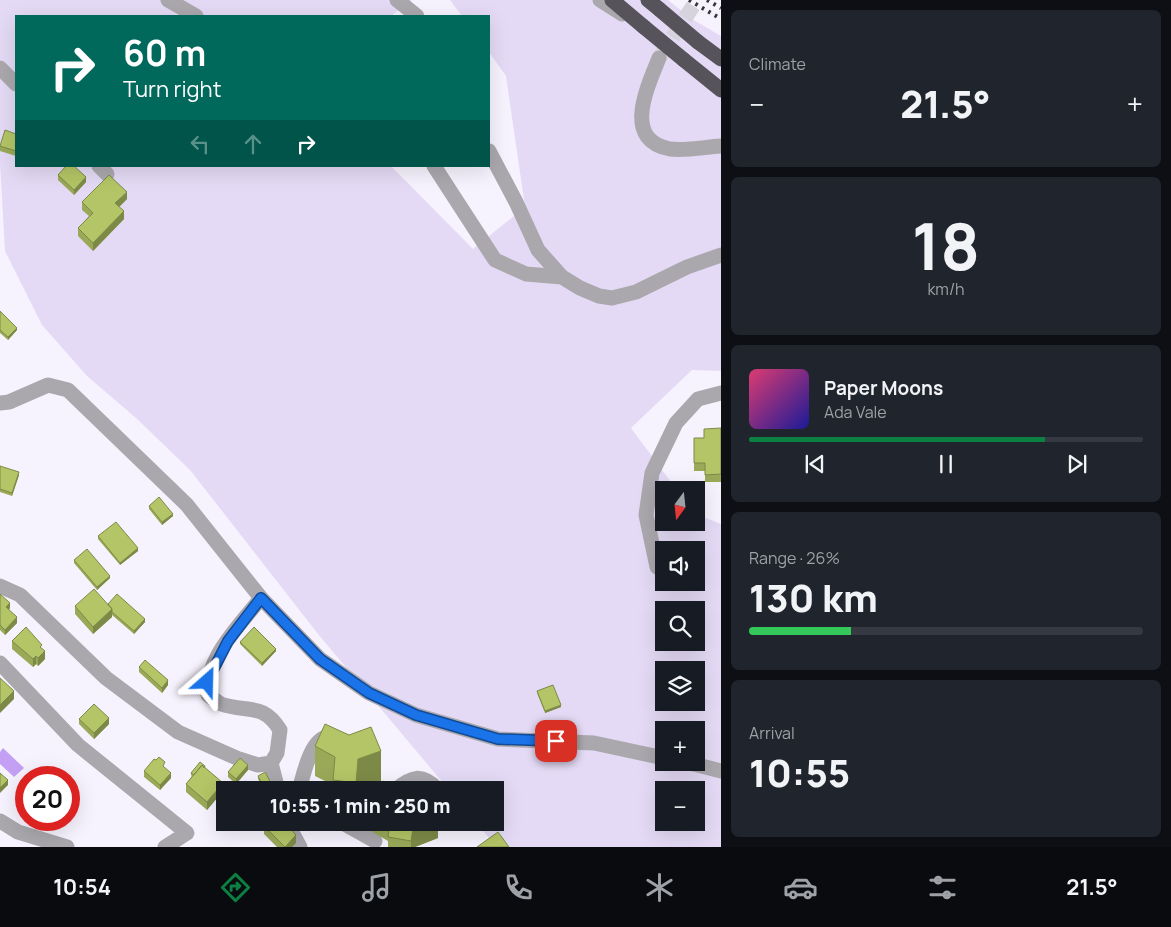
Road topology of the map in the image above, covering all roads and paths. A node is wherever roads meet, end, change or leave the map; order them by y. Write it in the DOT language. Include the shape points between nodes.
graph roads {
  1 [pos="168,0"];
  2 [pos="397,0"];
  3 [pos="600,0"];
  4 [pos="612,0"];
  5 [pos="653,5"];
  6 [pos="194,15"];
  7 [pos="416,15"];
  8 [pos="644,27"];
  9 [pos="659,58"];
  10 [pos="721,59"];
  11 [pos="0,68"];
  12 [pos="15,83"];
  13 [pos="721,90"];
  14 [pos="721,146"];
  15 [pos="490,153"];
  16 [pos="435,167"];
  17 [pos="721,256"];
  18 [pos="562,277"];
  19 [pos="721,393"];
  20 [pos="0,403"];
  21 [pos="655,558"];
  22 [pos="0,586"];
  23 [pos="261,598"];
  24 [pos="0,663"];
  25 [pos="349,743"];
  26 [pos="655,756"];
  27 [pos="271,763"];
  28 [pos="705,767"];
  29 [pos="721,771"];
  30 [pos="276,781"];
  31 [pos="302,781"];
  32 [pos="406,781"];
  33 [pos="426,781"];
  34 [pos="0,821"];
  35 [pos="292,831"];
  36 [pos="359,831"];
  37 [pos="375,841"];
  38 [pos="67,847"];
  39 [pos="165,847"];
  40 [pos="300,847"];
  1 -- 6 [label="street"];
  2 -- 7 [label="street"];
  3 -- 8 [label="street"];
  4 -- 8 [label="highway"];
  5 -- 10 [label="highway, bridge"];
  8 -- 13 [label="highway, bridge"];
  9 -- 14 [label="street" via="642,110 641,125 645,136 672,149"];
  11 -- 12 [label="street"];
  15 -- 18 [label="street" via="538,250"];
  16 -- 18 [label="street" via="495,260 526,274"];
  17 -- 18 [label="street" via="687,267 636,292 612,298 598,296"];
  19 -- 21 [label="street" via="698,399 676,423 652,472 646,515"];
  20 -- 23 [label="street" via="48,385 68,390 187,506"];
  22 -- 27 [label="street" via="20,595 106,678 178,732 238,759 258,765"];
  23 -- 26 [label="street" via="320,659 369,693 416,715 498,739 594,743"];
  23 -- 27 [label="street" via="228,641 207,682 208,695 221,704 261,710 274,719 280,730 277,753"];
  24 -- 39 [label="street" via="78,745 188,833"];
  25 -- 31 [label="street" via="329,736 320,739"];
  27 -- 30 [label="street"];
  28 -- 29 [label="street"];
  32 -- 33 [label="street" via="415,777"];
  34 -- 38 [label="street" via="18,832"];
  35 -- 40 [label="street"];
  36 -- 37 [label="street"];
}
